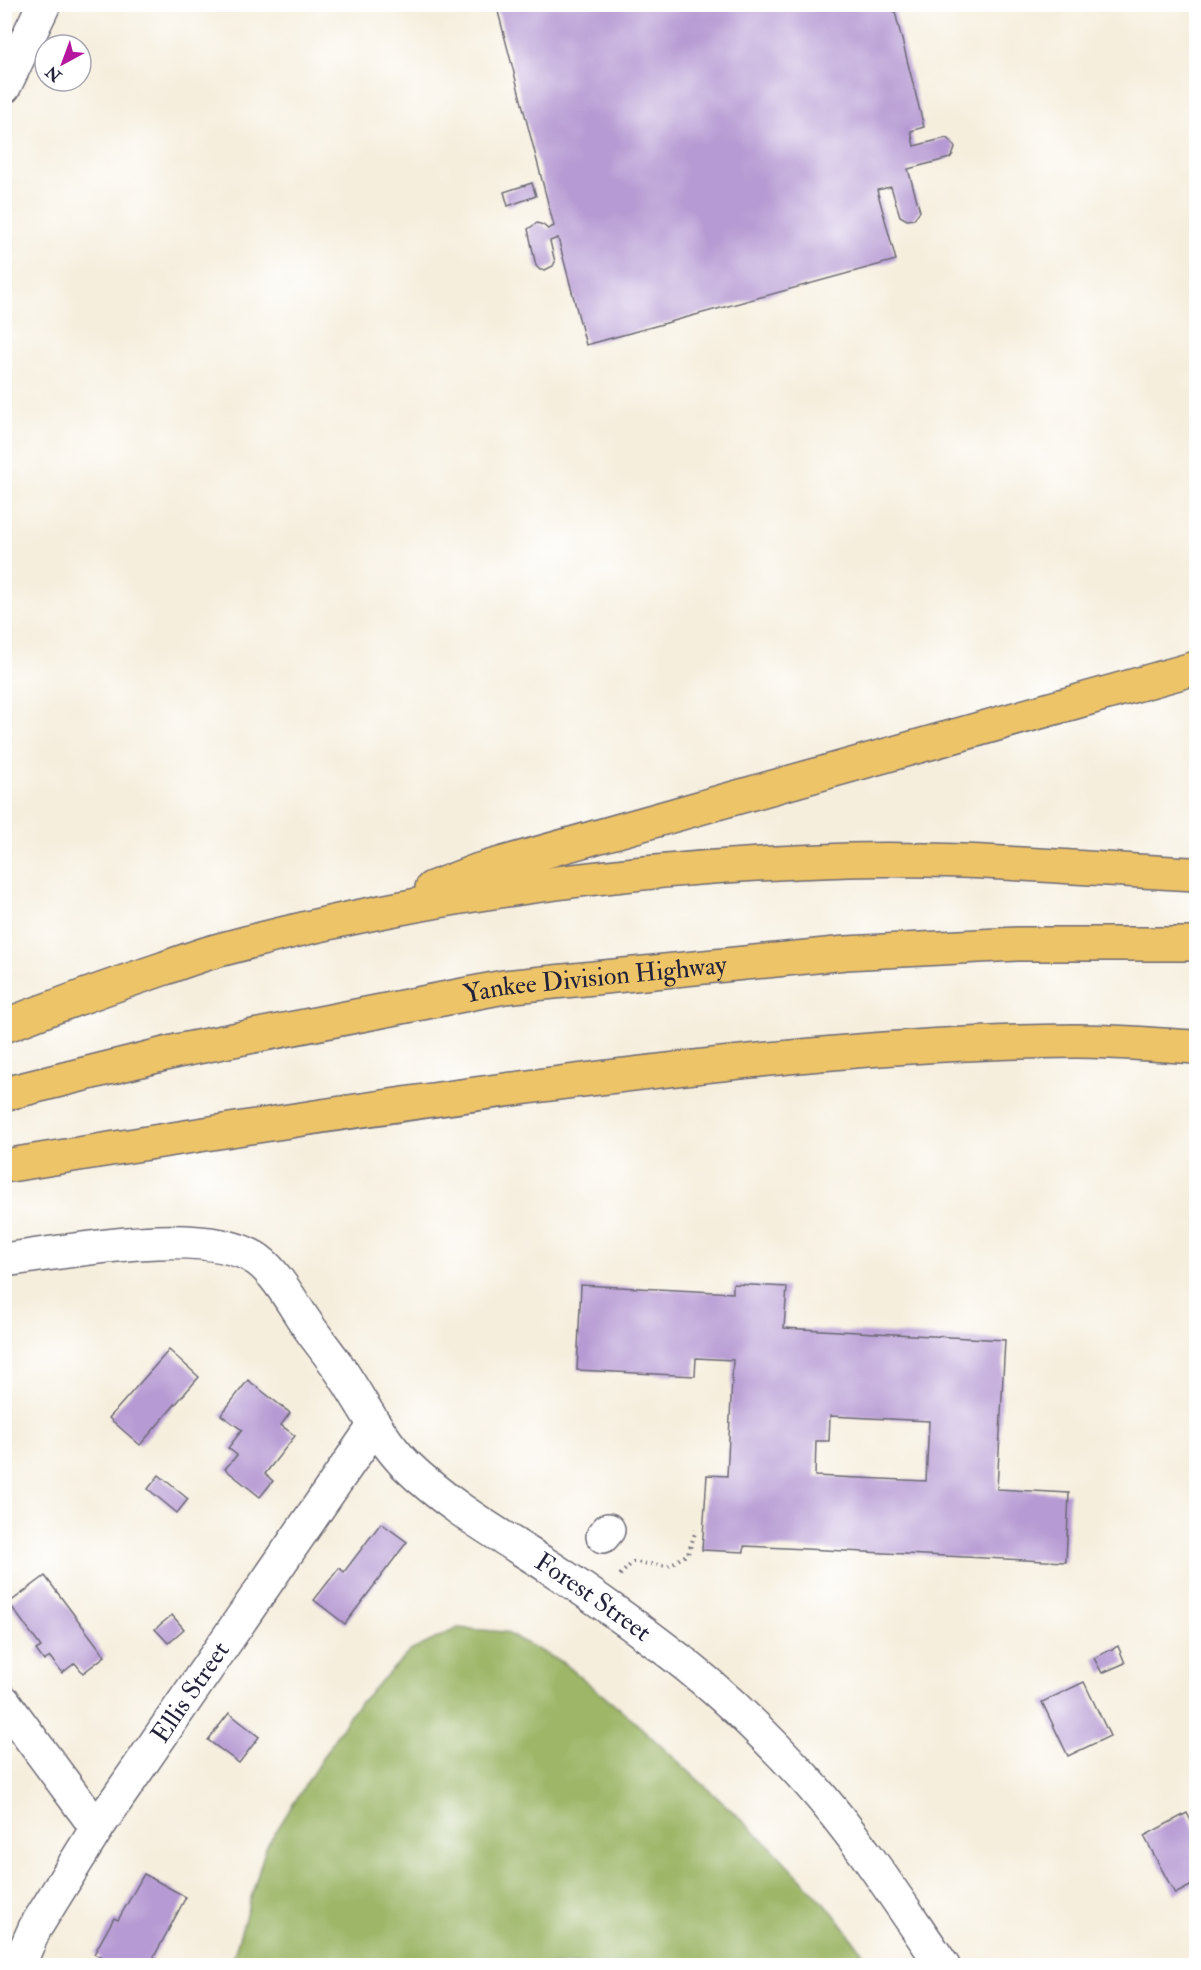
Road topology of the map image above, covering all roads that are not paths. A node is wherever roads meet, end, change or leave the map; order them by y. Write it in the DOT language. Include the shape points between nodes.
graph roads {
  1 [pos="44,4"];
  2 [pos="4,87"];
  3 [pos="1197,668"];
  4 [pos="1197,874"];
  5 [pos="354,917"];
  6 [pos="1197,944"];
  7 [pos="4,1026"];
  8 [pos="1197,1047"];
  9 [pos="4,1094"];
  10 [pos="4,1166"];
  11 [pos="4,1260"];
  12 [pos="375,1425"];
  13 [pos="4,1702"];
  14 [pos="97,1828"];
  15 [pos="18,1965"];
  16 [pos="943,1965"];
  1 -- 2 [label="street"];
  3 -- 5 [label="highway" via="479,870"];
  4 -- 5 [label="highway" via="984,862 852,860 697,867 530,886"];
  5 -- 7 [label="highway" via="221,949"];
  6 -- 9 [label="highway, Yankee Division Highway" via="1017,944 846,953 504,987 177,1051"];
  8 -- 10 [label="highway" via="1078,1041 812,1054 498,1091"];
  11 -- 12 [label="street, Forest Street" via="178,1241 231,1248 258,1260 280,1284"];
  12 -- 14 [label="street, Ellis Street"];
  12 -- 16 [label="street, Forest Street" via="403,1461 460,1511 572,1579 729,1702 810,1785 850,1834"];
  13 -- 14 [label="street"];
  14 -- 15 [label="street, Ellis Street" via="35,1928"];
}
